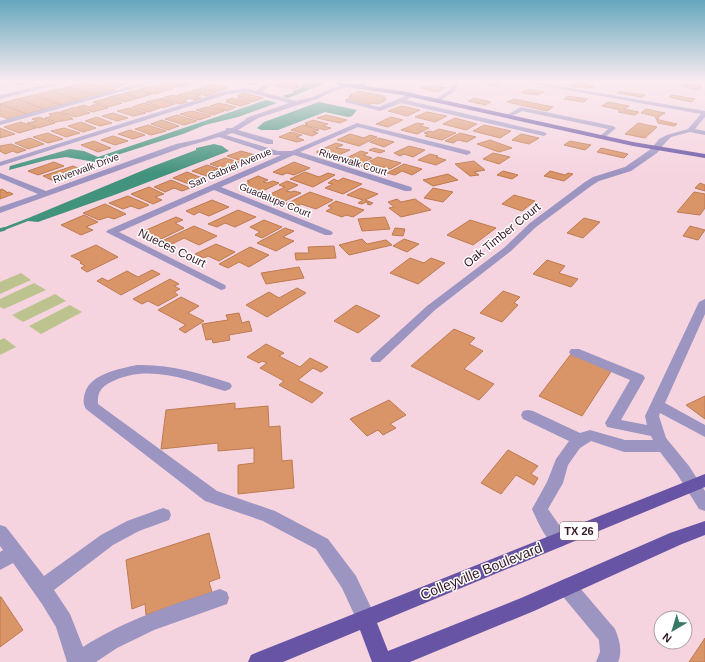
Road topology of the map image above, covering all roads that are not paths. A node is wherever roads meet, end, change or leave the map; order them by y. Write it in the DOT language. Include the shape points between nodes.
graph roads {
  1 [pos="41,112"];
  2 [pos="164,112"];
  3 [pos="270,112"];
  4 [pos="376,112"];
  5 [pos="448,112"];
  6 [pos="490,112"];
  7 [pos="515,112"];
  8 [pos="533,112"];
  9 [pos="569,112"];
  10 [pos="705,113"];
  11 [pos="372,115"];
  12 [pos="508,116"];
  13 [pos="255,117"];
  14 [pos="560,118"];
  15 [pos="528,121"];
  16 [pos="0,123"];
  17 [pos="514,127"];
  18 [pos="233,130"];
  19 [pos="690,130"];
  20 [pos="206,131"];
  21 [pos="705,133"];
  22 [pos="544,134"];
  23 [pos="220,135"];
  24 [pos="603,137"];
  25 [pos="274,143"];
  26 [pos="179,146"];
  27 [pos="282,146"];
  28 [pos="656,148"];
  29 [pos="467,153"];
  30 [pos="294,154"];
  31 [pos="705,156"];
  32 [pos="0,164"];
  33 [pos="0,175"];
  34 [pos="213,187"];
  35 [pos="408,189"];
  36 [pos="46,194"];
  37 [pos="0,210"];
  38 [pos="111,232"];
  39 [pos="328,233"];
  40 [pos="221,286"];
  41 [pos="705,302"];
  42 [pos="701,323"];
  43 [pos="575,352"];
  44 [pos="376,359"];
  45 [pos="225,386"];
  46 [pos="657,405"];
  47 [pos="528,415"];
  48 [pos="705,432"];
  49 [pos="659,439"];
  50 [pos="581,440"];
  51 [pos="701,482"];
  52 [pos="705,504"];
  53 [pos="163,515"];
  54 [pos="705,528"];
  55 [pos="0,532"];
  56 [pos="560,539"];
  57 [pos="7,557"];
  58 [pos="568,587"];
  59 [pos="42,588"];
  60 [pos="220,598"];
  61 [pos="366,618"];
  62 [pos="77,662"];
  63 [pos="258,662"];
  64 [pos="383,662"];
  65 [pos="606,662"];
  1 -- 16 [label="street"];
  2 -- 32 [label="street"];
  3 -- 13 [label="street, Riverwalk Drive"];
  4 -- 11 [label="street"];
  5 -- 17 [label="street"];
  6 -- 12 [label="main road"];
  7 -- 12 [label="street"];
  8 -- 14 [label="street"];
  9 -- 14 [label="street"];
  10 -- 19 [label="street"];
  12 -- 15 [label="main road"];
  13 -- 18 [label="street, Riverwalk Drive"];
  13 -- 18 [label="street, Riverwalk Drive" via="220,126"];
  14 -- 24 [label="street" via="616,126"];
  15 -- 17 [label="street"];
  15 -- 24 [label="main road"];
  17 -- 22 [label="street"];
  18 -- 23 [label="street, Riverwalk Drive"];
  18 -- 25 [label="street"];
  19 -- 21 [label="street"];
  19 -- 28 [label="street, Oak Timber Court" via="669,136"];
  20 -- 23 [label="street, Riverwalk Court"];
  20 -- 26 [label="street, Riverwalk Drive"];
  23 -- 26 [label="street, Riverwalk Drive"];
  23 -- 30 [label="street, Riverwalk Court" via="277,153"];
  24 -- 28 [label="main road"];
  26 -- 36 [label="street, Riverwalk Drive"];
  27 -- 30 [label="street, Riverwalk Court" via="289,148"];
  28 -- 31 [label="main road"];
  28 -- 44 [label="street, Oak Timber Court" via="628,169 588,184 533,225 508,249 432,308"];
  29 -- 30 [label="street, San Gabriel Avenue" via="362,124"];
  30 -- 34 [label="street, San Gabriel Avenue"];
  30 -- 35 [label="street, Riverwalk Court"];
  33 -- 36 [label="street"];
  34 -- 38 [label="street, San Gabriel Avenue"];
  34 -- 39 [label="street, Guadalupe Court"];
  36 -- 37 [label="street, Riverwalk Drive"];
  38 -- 40 [label="street, Nueces Court"];
  41 -- 42 [label="street"];
  42 -- 46 [label="street"];
  43 -- 49 [label="street" via="638,378 612,423"];
  45 -- 61 [label="street" via="169,370 134,369 119,372 94,387 90,396 91,406 211,496 269,516 322,544 349,582"];
  46 -- 48 [label="street"];
  46 -- 49 [label="street" via="652,416"];
  47 -- 50 [label="street"];
  49 -- 50 [label="street" via="624,446 590,435"];
  49 -- 51 [label="street" via="683,470"];
  50 -- 56 [label="street" via="561,463 555,483 540,509 551,530"];
  51 -- 52 [label="street"];
  51 -- 56 [label="main road, Colleyville Boulevard / TX 26"];
  53 -- 59 [label="street" via="133,526 107,540"];
  54 -- 58 [label="main road" via="676,538"];
  55 -- 57 [label="street"];
  56 -- 61 [label="main road, Colleyville Boulevard / TX 26"];
  57 -- 59 [label="street"];
  58 -- 64 [label="main road"];
  58 -- 65 [label="street" via="608,636 611,655"];
  59 -- 62 [label="street" via="70,637"];
  60 -- 62 [label="street" via="150,622 110,641"];
  61 -- 63 [label="main road, Colleyville Boulevard / TX 26"];
  61 -- 64 [label="main road"];
}
